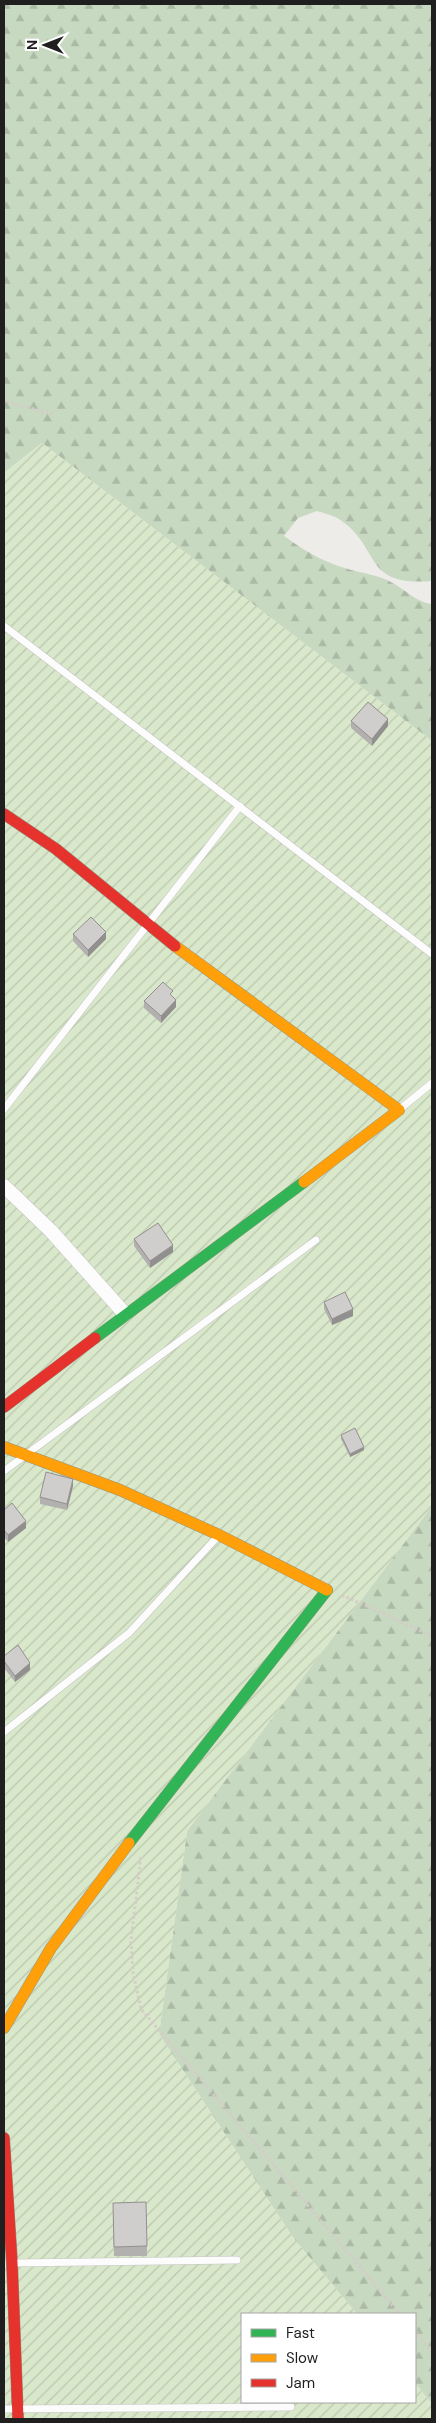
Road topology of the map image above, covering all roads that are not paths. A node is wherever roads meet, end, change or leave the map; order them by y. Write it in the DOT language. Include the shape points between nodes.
graph roads {
  1 [pos="4,626"];
  2 [pos="240,806"];
  3 [pos="4,814"];
  4 [pos="147,925"];
  5 [pos="432,954"];
  6 [pos="432,1082"];
  7 [pos="4,1109"];
  8 [pos="399,1110"];
  9 [pos="4,1186"];
  10 [pos="316,1240"];
  11 [pos="125,1314"];
  12 [pos="4,1407"];
  13 [pos="4,1447"];
  14 [pos="24,1456"];
  15 [pos="4,1471"];
  16 [pos="219,1535"];
  17 [pos="4,1732"];
  18 [pos="4,2028"];
  19 [pos="4,2138"];
  20 [pos="237,2260"];
  21 [pos="8,2263"];
  22 [pos="291,2406"];
  23 [pos="4,2409"];
  24 [pos="18,2414"];
  1 -- 2 [label="lane"];
  2 -- 4 [label="lane"];
  2 -- 5 [label="lane"];
  3 -- 4 [label="street" via="56,849"];
  4 -- 7 [label="lane"];
  4 -- 8 [label="street"];
  6 -- 8 [label="lane"];
  8 -- 11 [label="street"];
  9 -- 11 [label="street" via="51,1231"];
  10 -- 14 [label="lane"];
  11 -- 12 [label="street"];
  13 -- 14 [label="street"];
  14 -- 15 [label="lane"];
  14 -- 16 [label="street" via="120,1490"];
  16 -- 17 [label="lane" via="129,1633"];
  16 -- 18 [label="street" via="328,1589 50,1948"];
  19 -- 21 [label="street"];
  20 -- 21 [label="lane"];
  21 -- 24 [label="street"];
  22 -- 24 [label="lane"];
  23 -- 24 [label="lane"];
}
